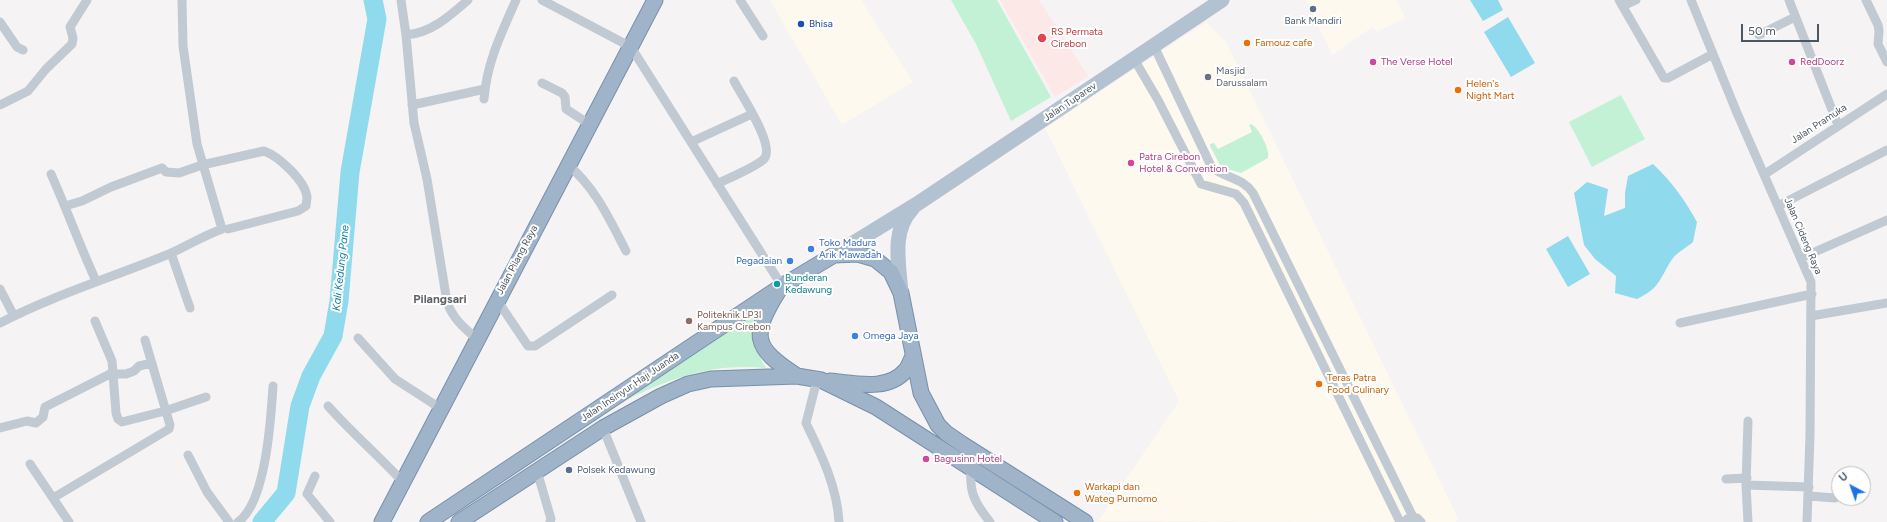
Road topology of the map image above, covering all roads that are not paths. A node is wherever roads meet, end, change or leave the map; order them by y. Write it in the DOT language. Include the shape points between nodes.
graph roads {
  1 [pos="87,0"];
  2 [pos="182,0"];
  3 [pos="401,0"];
  4 [pos="468,0"];
  5 [pos="516,0"];
  6 [pos="542,0"];
  7 [pos="655,0"];
  8 [pos="740,0"];
  9 [pos="1222,0"];
  10 [pos="1636,0"];
  11 [pos="1691,0"];
  12 [pos="1789,0"];
  13 [pos="1866,0"];
  14 [pos="1621,3"];
  15 [pos="1795,17"];
  16 [pos="0,22"];
  17 [pos="406,35"];
  18 [pos="763,36"];
  19 [pos="1759,36"];
  20 [pos="1154,46"];
  21 [pos="631,47"];
  22 [pos="23,50"];
  23 [pos="1713,54"];
  24 [pos="1134,59"];
  25 [pos="1887,62"];
  26 [pos="734,81"];
  27 [pos="542,83"];
  28 [pos="485,89"];
  29 [pos="1887,94"];
  30 [pos="484,99"];
  31 [pos="0,105"];
  32 [pos="412,105"];
  33 [pos="752,114"];
  34 [pos="589,124"];
  35 [pos="1838,125"];
  36 [pos="690,142"];
  37 [pos="1887,150"];
  38 [pos="202,165"];
  39 [pos="568,165"];
  40 [pos="51,174"];
  41 [pos="1765,174"];
  42 [pos="717,184"];
  43 [pos="917,204"];
  44 [pos="65,206"];
  45 [pos="1778,206"];
  46 [pos="1887,220"];
  47 [pos="228,229"];
  48 [pos="626,250"];
  49 [pos="171,253"];
  50 [pos="834,255"];
  51 [pos="1801,258"];
  52 [pos="1294,275"];
  53 [pos="1282,280"];
  54 [pos="96,282"];
  55 [pos="782,286"];
  56 [pos="0,289"];
  57 [pos="1301,290"];
  58 [pos="901,293"];
  59 [pos="1812,294"];
  60 [pos="612,295"];
  61 [pos="1289,296"];
  62 [pos="496,300"];
  63 [pos="1887,303"];
  64 [pos="190,308"];
  65 [pos="14,316"];
  66 [pos="1811,316"];
  67 [pos="95,321"];
  68 [pos="0,323"];
  69 [pos="1680,323"];
  70 [pos="358,338"];
  71 [pos="477,339"];
  72 [pos="145,340"];
  73 [pos="913,356"];
  74 [pos="152,363"];
  75 [pos="114,373"];
  76 [pos="797,376"];
  77 [pos="819,380"];
  78 [pos="273,386"];
  79 [pos="206,397"];
  80 [pos="328,406"];
  81 [pos="440,408"];
  82 [pos="166,411"];
  83 [pos="1748,421"];
  84 [pos="0,428"];
  85 [pos="603,428"];
  86 [pos="188,455"];
  87 [pos="30,464"];
  88 [pos="971,467"];
  89 [pos="537,471"];
  90 [pos="315,476"];
  91 [pos="1726,479"];
  92 [pos="402,481"];
  93 [pos="1747,482"];
  94 [pos="1809,492"];
  95 [pos="1831,497"];
  96 [pos="53,498"];
  97 [pos="1057,504"];
  98 [pos="1052,520"];
  99 [pos="1417,520"];
  100 [pos="69,522"];
  101 [pos="229,522"];
  102 [pos="238,522"];
  103 [pos="330,522"];
  104 [pos="382,522"];
  105 [pos="428,522"];
  106 [pos="459,522"];
  107 [pos="550,522"];
  108 [pos="641,522"];
  109 [pos="839,522"];
  110 [pos="990,522"];
  111 [pos="1086,522"];
  112 [pos="1402,522"];
  113 [pos="1748,522"];
  114 [pos="1807,522"];
  1 -- 31 [label="street" via="70,28 72,44 28,91"];
  2 -- 38 [label="street" via="183,46"];
  3 -- 17 [label="street"];
  4 -- 17 [label="street" via="445,20 416,34"];
  5 -- 28 [label="street" via="496,43 486,76"];
  6 -- 21 [label="street"];
  7 -- 21 [label="highway, Jalan Pilang Raya"];
  8 -- 18 [label="street"];
  9 -- 20 [label="main road, Jalan Tuparev"];
  10 -- 14 [label="street"];
  11 -- 23 [label="street, Jalan Cideng Raya"];
  12 -- 15 [label="street"];
  13 -- 25 [label="street" via="1878,26 1878,44"];
  14 -- 23 [label="street" via="1664,78"];
  15 -- 19 [label="street"];
  15 -- 35 [label="street"];
  16 -- 22 [label="street" via="17,47"];
  17 -- 32 [label="street"];
  20 -- 24 [label="main road, Jalan Tuparev"];
  20 -- 52 [label="street" via="1211,166 1214,170 1248,185"];
  21 -- 34 [label="highway, Jalan Pilang Raya"];
  21 -- 36 [label="street"];
  23 -- 41 [label="street, Jalan Cideng Raya"];
  24 -- 43 [label="main road, Jalan Tuparev"];
  24 -- 53 [label="street" via="1150,84 1201,184 1240,197"];
  26 -- 33 [label="street"];
  27 -- 34 [label="street" via="562,93 566,109"];
  28 -- 30 [label="street"];
  28 -- 32 [label="street"];
  29 -- 35 [label="street, Jalan Pramuka"];
  32 -- 71 [label="street" via="447,302 458,322"];
  33 -- 36 [label="street"];
  33 -- 42 [label="street" via="767,146 766,156 760,162"];
  34 -- 39 [label="highway, Jalan Pilang Raya"];
  35 -- 41 [label="street, Jalan Pramuka"];
  36 -- 42 [label="street"];
  37 -- 45 [label="street"];
  38 -- 44 [label="street" via="179,173 166,172 162,168"];
  38 -- 47 [label="street" via="264,151 272,154 295,175 307,195 306,206 298,211"];
  38 -- 49 [label="street" via="222,229"];
  39 -- 48 [label="street" via="605,211"];
  39 -- 62 [label="highway, Jalan Pilang Raya"];
  40 -- 44 [label="street"];
  41 -- 45 [label="street, Jalan Cideng Raya"];
  42 -- 55 [label="street"];
  43 -- 50 [label="main road"];
  43 -- 58 [label="main road" via="905,217 898,236"];
  44 -- 54 [label="street"];
  45 -- 51 [label="street, Jalan Cideng Raya"];
  46 -- 51 [label="street"];
  49 -- 54 [label="street"];
  49 -- 64 [label="street"];
  50 -- 55 [label="highway, Jalan Insinyur Haji Juanda"];
  50 -- 58 [label="highway" via="858,254 875,259 891,272"];
  51 -- 59 [label="street, Jalan Cideng Raya" via="1811,282"];
  52 -- 53 [label="street"];
  52 -- 57 [label="street"];
  53 -- 61 [label="street"];
  54 -- 65 [label="street"];
  55 -- 76 [label="highway" via="762,321 761,342 767,355"];
  55 -- 105 [label="highway, Jalan Insinyur Haji Juanda"];
  56 -- 65 [label="street"];
  57 -- 61 [label="street"];
  57 -- 99 [label="street"];
  58 -- 73 [label="highway"];
  59 -- 66 [label="street, Jalan Cideng Raya"];
  59 -- 69 [label="street"];
  60 -- 62 [label="street" via="531,347"];
  61 -- 112 [label="street"];
  62 -- 71 [label="highway, Jalan Pilang Raya"];
  63 -- 66 [label="street"];
  65 -- 68 [label="street"];
  66 -- 94 [label="street, Jalan Cideng Raya"];
  67 -- 75 [label="street" via="108,350"];
  70 -- 81 [label="street" via="395,379"];
  71 -- 81 [label="highway, Jalan Pilang Raya"];
  72 -- 74 [label="street"];
  73 -- 77 [label="highway" via="907,369 885,383 875,385"];
  73 -- 97 [label="highway" via="921,393 938,425 946,433"];
  74 -- 75 [label="street" via="139,366 126,374"];
  74 -- 82 [label="street"];
  75 -- 82 [label="street" via="116,413 122,422"];
  75 -- 84 [label="street" via="45,407 44,417 36,423 27,421"];
  76 -- 77 [label="highway"];
  76 -- 85 [label="highway, Jalan Insinyur Haji Juanda" via="712,379 688,384 645,403"];
  77 -- 88 [label="highway" via="876,407"];
  77 -- 109 [label="street" via="806,423 824,460 838,505"];
  78 -- 102 [label="street" via="263,468 250,507"];
  79 -- 82 [label="street"];
  80 -- 92 [label="street"];
  81 -- 92 [label="highway, Jalan Pilang Raya"];
  82 -- 96 [label="street" via="170,428 167,431"];
  83 -- 93 [label="street"];
  85 -- 89 [label="highway, Jalan Insinyur Haji Juanda"];
  85 -- 108 [label="street"];
  86 -- 101 [label="street" via="207,492"];
  87 -- 96 [label="street"];
  88 -- 98 [label="highway"];
  88 -- 110 [label="street" via="970,484 973,496"];
  89 -- 106 [label="highway, Jalan Insinyur Haji Juanda"];
  89 -- 107 [label="street"];
  90 -- 103 [label="street" via="307,494"];
  91 -- 93 [label="street"];
  92 -- 104 [label="highway, Jalan Pilang Raya"];
  93 -- 94 [label="street"];
  93 -- 113 [label="street"];
  94 -- 95 [label="street"];
  94 -- 114 [label="street, Jalan Cideng Raya"];
  96 -- 100 [label="street"];
  97 -- 98 [label="highway"];
  97 -- 111 [label="highway"];
  99 -- 112 [label="street" via="1408,518"];
}
